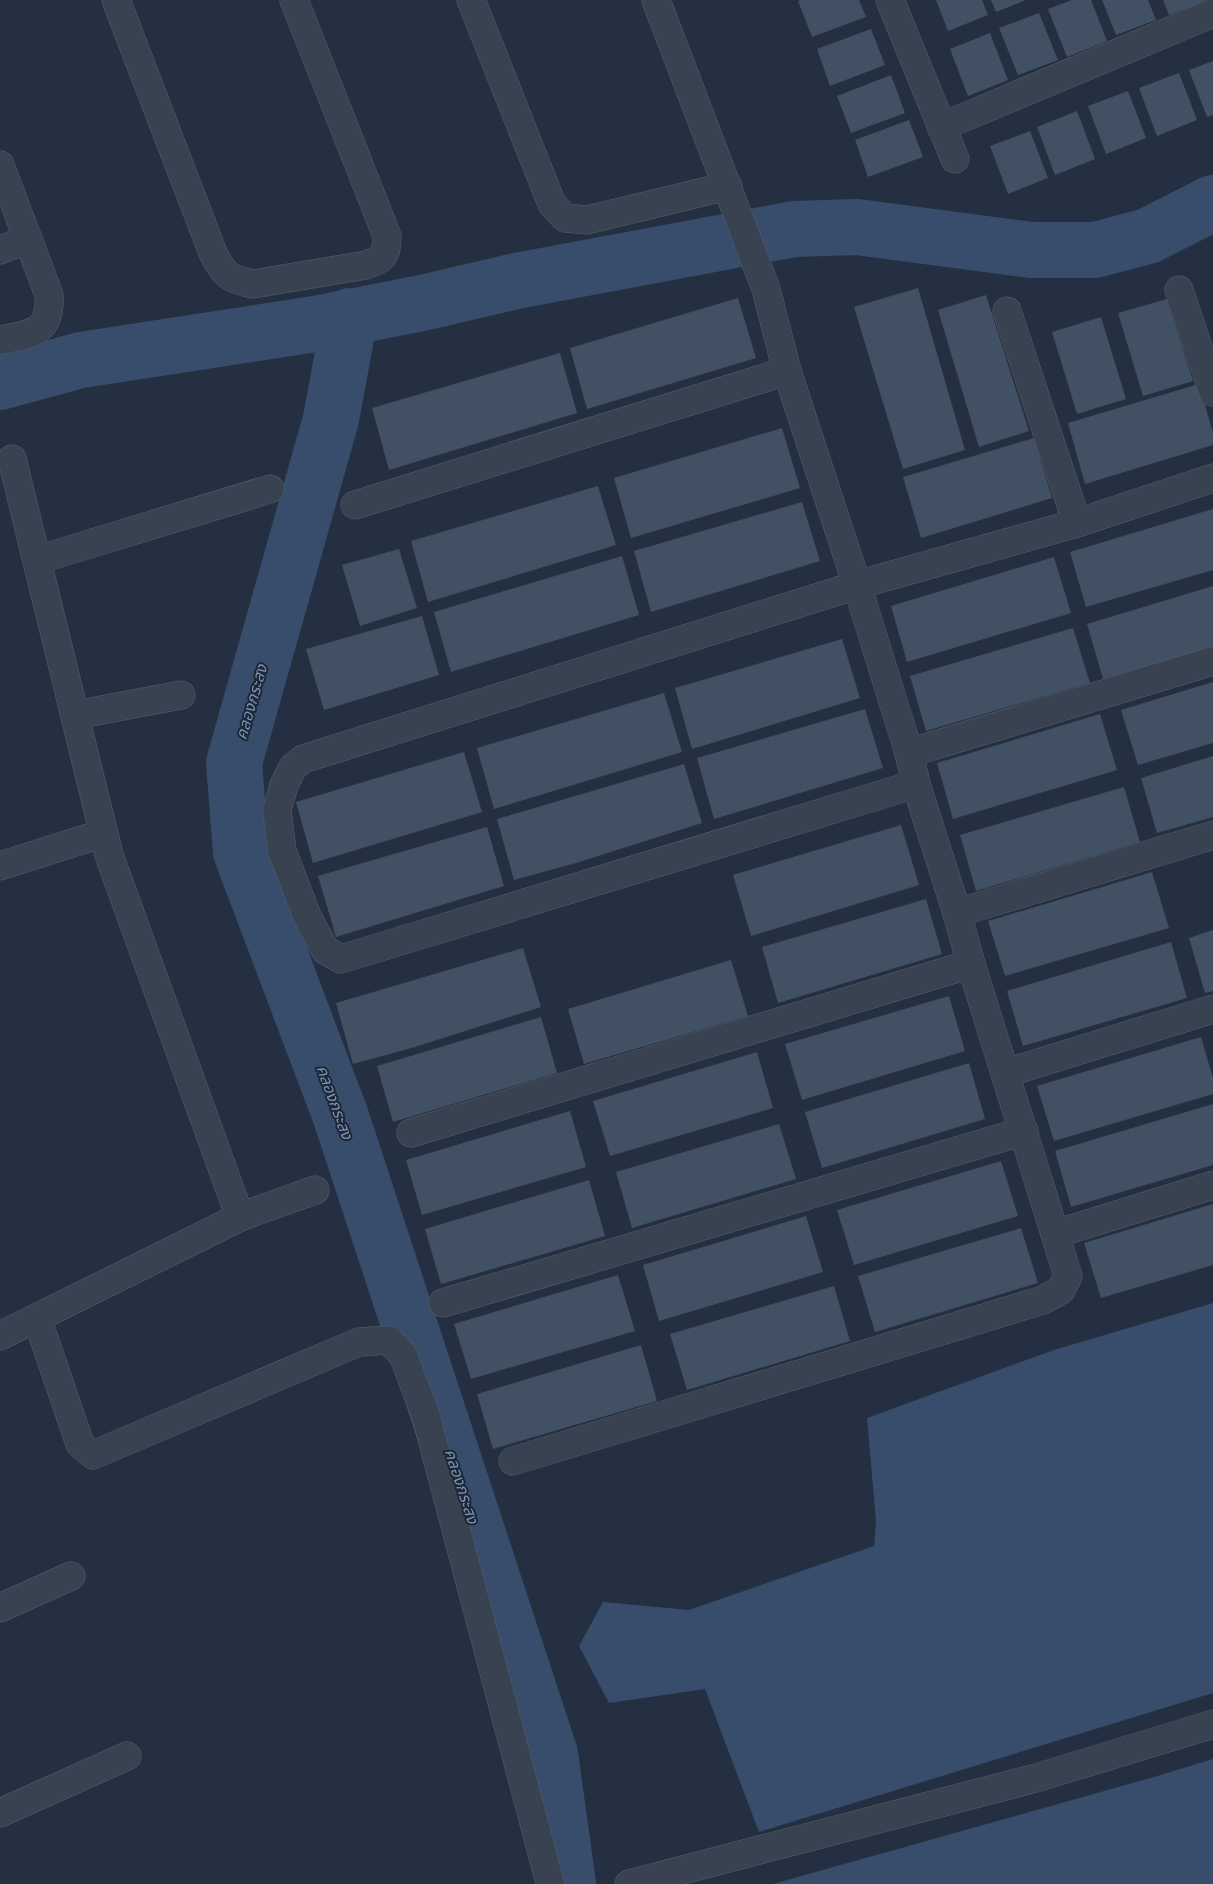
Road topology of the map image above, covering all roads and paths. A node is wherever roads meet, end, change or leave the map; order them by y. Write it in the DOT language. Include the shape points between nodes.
graph roads {
  1 [pos="116,0"];
  2 [pos="294,0"];
  3 [pos="471,0"];
  4 [pos="656,0"];
  5 [pos="890,0"];
  6 [pos="1213,13"];
  7 [pos="941,127"];
  8 [pos="954,159"];
  9 [pos="0,165"];
  10 [pos="728,186"];
  11 [pos="28,239"];
  12 [pos="0,250"];
  13 [pos="1179,290"];
  14 [pos="1007,311"];
  15 [pos="0,340"];
  16 [pos="787,371"];
  17 [pos="1213,392"];
  18 [pos="12,459"];
  19 [pos="1213,478"];
  20 [pos="270,490"];
  21 [pos="355,505"];
  22 [pos="1077,523"];
  23 [pos="37,560"];
  24 [pos="857,585"];
  25 [pos="1213,661"];
  26 [pos="181,695"];
  27 [pos="75,715"];
  28 [pos="909,753"];
  29 [pos="916,784"];
  30 [pos="104,833"];
  31 [pos="1213,835"];
  32 [pos="0,866"];
  33 [pos="957,913"];
  34 [pos="971,964"];
  35 [pos="1213,1009"];
  36 [pos="1006,1073"];
  37 [pos="1024,1131"];
  38 [pos="411,1133"];
  39 [pos="1213,1185"];
  40 [pos="315,1190"];
  41 [pos="240,1217"];
  42 [pos="1055,1234"];
  43 [pos="443,1303"];
  44 [pos="37,1318"];
  45 [pos="0,1336"];
  46 [pos="512,1461"];
  47 [pos="71,1576"];
  48 [pos="0,1608"];
  49 [pos="1213,1724"];
  50 [pos="127,1756"];
  51 [pos="0,1813"];
  52 [pos="550,1883"];
  53 [pos="629,1884"];
  1 -- 2 [label="street" via="222,270 235,280 253,284 366,265 379,260 386,252 387,236"];
  3 -- 10 [label="street" via="552,204 565,218 586,220"];
  4 -- 10 [label="street"];
  5 -- 7 [label="street"];
  6 -- 7 [label="street"];
  7 -- 8 [label="street"];
  9 -- 11 [label="street"];
  10 -- 16 [label="street" via="766,289"];
  11 -- 12 [label="street"];
  11 -- 15 [label="street" via="49,295 49,308 45,322 30,334"];
  13 -- 17 [label="street"];
  14 -- 22 [label="street"];
  16 -- 21 [label="street"];
  16 -- 24 [label="street"];
  18 -- 23 [label="street"];
  19 -- 22 [label="street"];
  20 -- 23 [label="street"];
  22 -- 24 [label="street"];
  23 -- 27 [label="street"];
  24 -- 28 [label="street"];
  24 -- 29 [label="street" via="303,759 293,767 277,810 282,851 307,916 325,950 341,959"];
  25 -- 28 [label="street"];
  26 -- 27 [label="street"];
  27 -- 30 [label="street"];
  28 -- 29 [label="street"];
  29 -- 33 [label="street"];
  30 -- 32 [label="street"];
  30 -- 41 [label="street" via="112,864"];
  31 -- 33 [label="street"];
  33 -- 34 [label="street"];
  34 -- 36 [label="street"];
  34 -- 38 [label="street"];
  35 -- 36 [label="street"];
  36 -- 37 [label="street"];
  37 -- 42 [label="street"];
  37 -- 43 [label="street"];
  39 -- 42 [label="street"];
  40 -- 41 [label="street"];
  41 -- 44 [label="street"];
  42 -- 46 [label="street" via="1068,1276 1061,1290 1043,1300"];
  44 -- 45 [label="street"];
  44 -- 52 [label="street" via="80,1444 93,1455 359,1342 388,1340 403,1355 426,1416"];
  47 -- 48 [label="street"];
  49 -- 53 [label="street" via="1036,1778"];
  50 -- 51 [label="street"];
}
